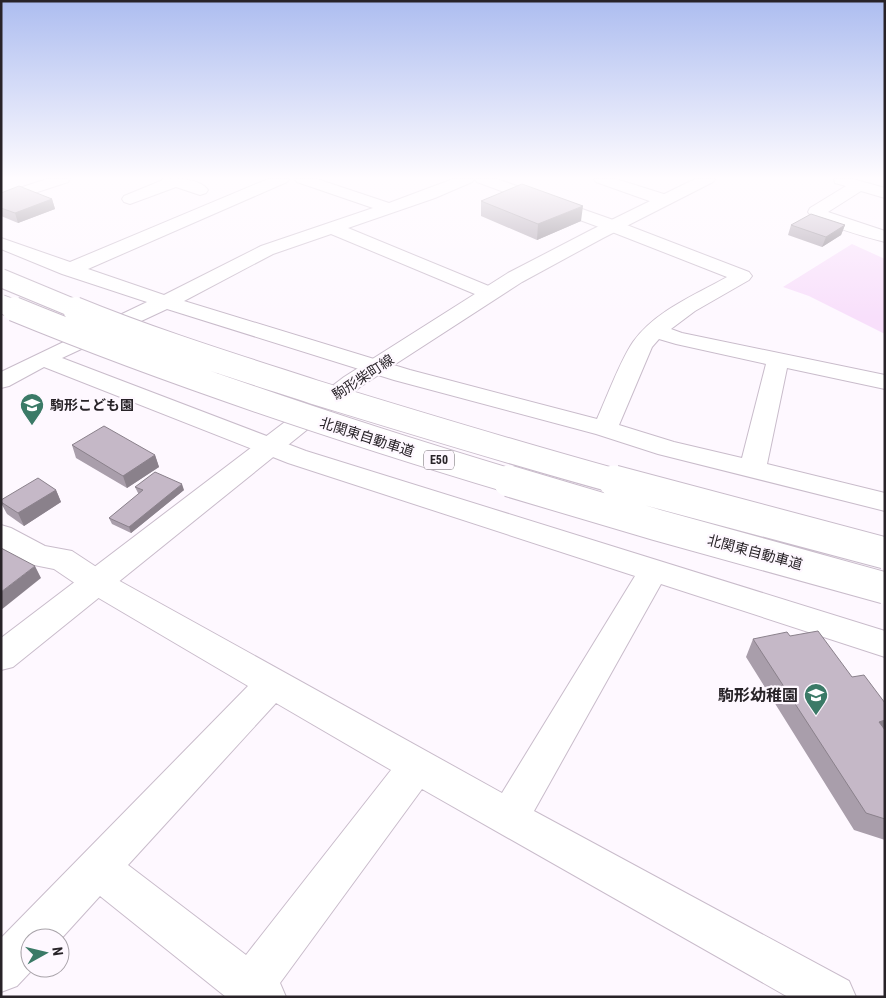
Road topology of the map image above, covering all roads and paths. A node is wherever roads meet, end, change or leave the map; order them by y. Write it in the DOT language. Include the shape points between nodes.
graph roads {
  1 [pos="172,226"];
  2 [pos="339,226"];
  3 [pos="612,226"];
  4 [pos="850,226"];
  5 [pos="332,228"];
  6 [pos="885,237"];
  7 [pos="1,243"];
  8 [pos="69,270"];
  9 [pos="1,278"];
  10 [pos="488,293"];
  11 [pos="166,302"];
  12 [pos="1,304"];
  13 [pos="654,330"];
  14 [pos="43,359"];
  15 [pos="778,360"];
  16 [pos="379,367"];
  17 [pos="1,381"];
  18 [pos="885,382"];
  19 [pos="605,429"];
  20 [pos="269,446"];
  21 [pos="753,469"];
  22 [pos="885,502"];
  23 [pos="1,535"];
  24 [pos="885,553"];
  25 [pos="652,571"];
  26 [pos="96,582"];
  27 [pos="885,588"];
  28 [pos="885,644"];
  29 [pos="1,657"];
  30 [pos="273,683"];
  31 [pos="417,766"];
  32 [pos="509,818"];
  33 [pos="98,868"];
  34 [pos="41,928"];
  35 [pos="20,950"];
  36 [pos="1,970"];
  37 [pos="256,991"];
  38 [pos="833,997"];
  1 -- 8 [label="main road"];
  2 -- 5 [label="main road"];
  3 -- 10 [label="main road, 駒形柴町線"];
  3 -- 13 [label="main road" via="742,276"];
  4 -- 6 [label="main road"];
  5 -- 10 [label="main road"];
  5 -- 11 [label="main road" via="268,250"];
  7 -- 8 [label="main road"];
  8 -- 11 [label="main road"];
  9 -- 24 [label="main road, 北関東自動車道 / E50, bridge" via="139,333 439,431"];
  10 -- 16 [label="main road, 駒形柴町線"];
  11 -- 14 [label="main road"];
  11 -- 16 [label="main road"];
  12 -- 27 [label="main road, 北関東自動車道 / E50, bridge" via="114,350 254,400 657,525"];
  13 -- 15 [label="main road" via="676,338"];
  13 -- 19 [label="main road" via="642,344"];
  14 -- 17 [label="main road"];
  14 -- 20 [label="main road"];
  15 -- 18 [label="main road"];
  15 -- 21 [label="main road"];
  16 -- 19 [label="main road"];
  16 -- 20 [label="main road, 駒形柴町線" via="352,382"];
  19 -- 21 [label="main road"];
  20 -- 25 [label="main road"];
  20 -- 26 [label="main road, 駒形柴町線"];
  21 -- 22 [label="main road"];
  23 -- 26 [label="main road" via="39,556 61,559"];
  25 -- 28 [label="main road"];
  25 -- 32 [label="main road"];
  26 -- 29 [label="main road, 駒形柴町線"];
  26 -- 30 [label="main road"];
  30 -- 31 [label="main road"];
  30 -- 33 [label="main road"];
  31 -- 32 [label="main road"];
  31 -- 37 [label="main road"];
  32 -- 38 [label="main road"];
  33 -- 34 [label="main road"];
  33 -- 37 [label="main road"];
  35 -- 36 [label="main road"];
}
